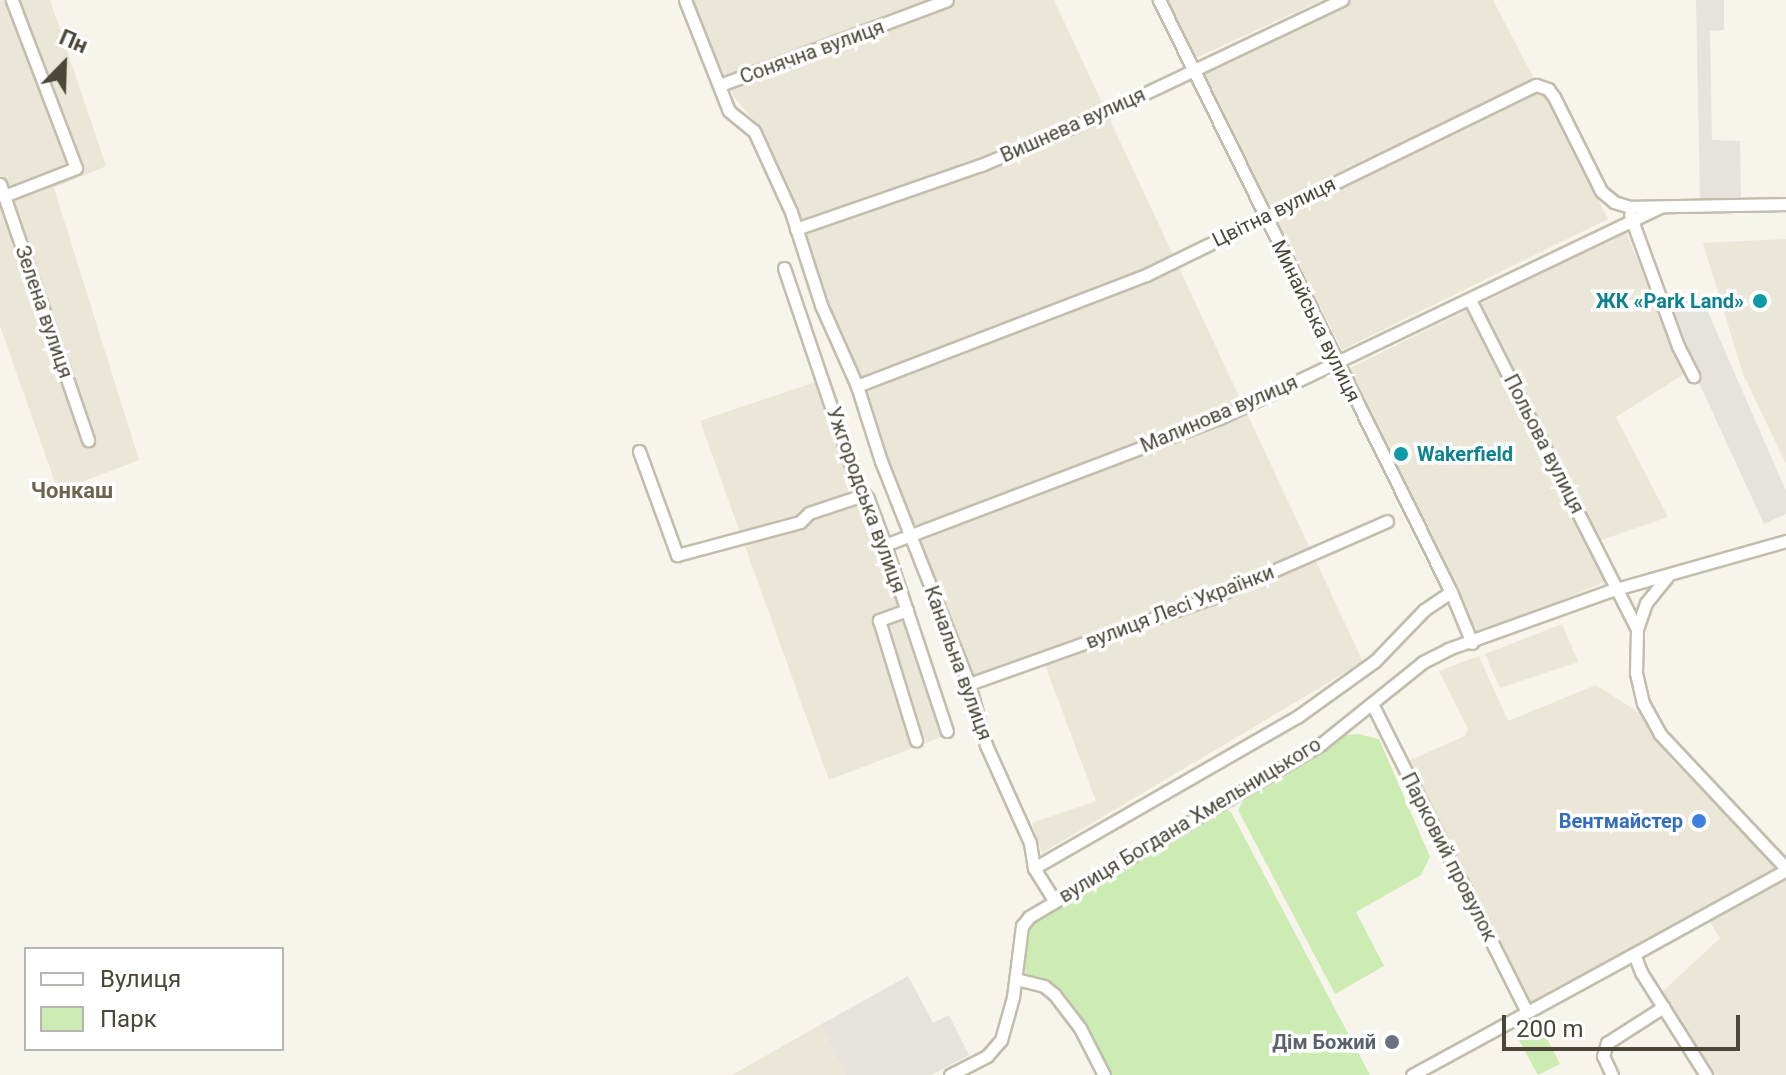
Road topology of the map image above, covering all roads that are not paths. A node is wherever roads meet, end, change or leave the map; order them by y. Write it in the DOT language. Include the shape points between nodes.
graph roads {
  1 [pos="12,0"];
  2 [pos="685,0"];
  3 [pos="947,0"];
  4 [pos="1159,0"];
  5 [pos="1342,0"];
  6 [pos="1194,71"];
  7 [pos="720,85"];
  8 [pos="2,190"];
  9 [pos="1786,204"];
  10 [pos="1662,206"];
  11 [pos="1630,207"];
  12 [pos="1266,217"];
  13 [pos="1630,221"];
  14 [pos="796,229"];
  15 [pos="784,268"];
  16 [pos="1470,300"];
  17 [pos="1335,362"];
  18 [pos="1693,376"];
  19 [pos="857,386"];
  20 [pos="88,440"];
  21 [pos="639,451"];
  22 [pos="863,495"];
  23 [pos="1387,521"];
  24 [pos="910,533"];
  25 [pos="1786,541"];
  26 [pos="885,545"];
  27 [pos="1667,576"];
  28 [pos="1617,588"];
  29 [pos="1451,592"];
  30 [pos="907,610"];
  31 [pos="1637,629"];
  32 [pos="1472,643"];
  33 [pos="969,684"];
  34 [pos="1372,704"];
  35 [pos="947,731"];
  36 [pos="916,740"];
  37 [pos="1781,854"];
  38 [pos="1034,868"];
  39 [pos="1786,869"];
  40 [pos="1054,900"];
  41 [pos="1634,954"];
  42 [pos="1016,979"];
  43 [pos="1663,1007"];
  44 [pos="1526,1010"];
  45 [pos="950,1075"];
  46 [pos="1104,1075"];
  47 [pos="1412,1075"];
  48 [pos="1612,1075"];
  49 [pos="1706,1075"];
  1 -- 8 [label="street" via="76,168"];
  2 -- 7 [label="street, Канальна вулиця"];
  3 -- 7 [label="street, Сонячна вулиця"];
  4 -- 6 [label="street, Минайська вулиця"];
  5 -- 6 [label="street, Вишнева вулиця"];
  6 -- 12 [label="street, Минайська вулиця"];
  6 -- 14 [label="street, Вишнева вулиця" via="981,165"];
  7 -- 14 [label="street, Канальна вулиця" via="729,111 761,143"];
  8 -- 20 [label="street, Зелена вулиця"];
  9 -- 10 [label="street"];
  10 -- 11 [label="street"];
  10 -- 13 [label="street, Малинова вулиця"];
  11 -- 12 [label="street, Цвітна вулиця" via="1601,191 1554,97 1536,85"];
  11 -- 13 [label="street"];
  12 -- 17 [label="street, Минайська вулиця"];
  12 -- 19 [label="street, Цвітна вулиця" via="1146,275"];
  13 -- 16 [label="street, Малинова вулиця"];
  13 -- 18 [label="street"];
  14 -- 19 [label="street, Канальна вулиця" via="821,305"];
  15 -- 22 [label="street, Ужгородська вулиця"];
  16 -- 17 [label="street, Малинова вулиця"];
  16 -- 28 [label="street, Польова вулиця"];
  17 -- 24 [label="street, Малинова вулиця" via="1220,418"];
  17 -- 29 [label="street, Минайська вулиця"];
  19 -- 24 [label="street, Канальна вулиця"];
  21 -- 22 [label="street" via="677,555 800,522 809,513"];
  22 -- 26 [label="street, Ужгородська вулиця"];
  23 -- 33 [label="street, вулиця Лесі Українки" via="1211,598"];
  24 -- 26 [label="street, Малинова вулиця"];
  24 -- 33 [label="street, Канальна вулиця"];
  25 -- 27 [label="street, вулиця Богдана Хмельницького"];
  26 -- 30 [label="street, Ужгородська вулиця"];
  27 -- 28 [label="street, вулиця Богдана Хмельницького"];
  27 -- 31 [label="street" via="1651,594"];
  28 -- 31 [label="street, Польова вулиця"];
  28 -- 32 [label="street, вулиця Богдана Хмельницького"];
  29 -- 32 [label="street, Минайська вулиця"];
  29 -- 38 [label="street" via="1424,610 1375,661 1307,710"];
  30 -- 35 [label="street, Ужгородська вулиця"];
  30 -- 36 [label="street" via="879,620"];
  31 -- 37 [label="street" via="1638,688 1660,734"];
  32 -- 34 [label="street, вулиця Богдана Хмельницького" via="1423,662"];
  33 -- 38 [label="street, Канальна вулиця" via="986,745 1030,843"];
  34 -- 40 [label="street, вулиця Богдана Хмельницького" via="1241,795"];
  34 -- 44 [label="street, Парковий провулок"];
  37 -- 39 [label="street"];
  38 -- 40 [label="street, Канальна вулиця"];
  39 -- 41 [label="street"];
  40 -- 42 [label="street, вулиця Богдана Хмельницького" via="1022,926"];
  41 -- 43 [label="street"];
  41 -- 44 [label="street"];
  42 -- 45 [label="street, вулиця Богдана Хмельницького" via="996,1049"];
  42 -- 46 [label="street" via="1054,994 1080,1028"];
  43 -- 48 [label="street" via="1607,1043 1603,1056"];
  43 -- 49 [label="street"];
  44 -- 47 [label="street"];
}
